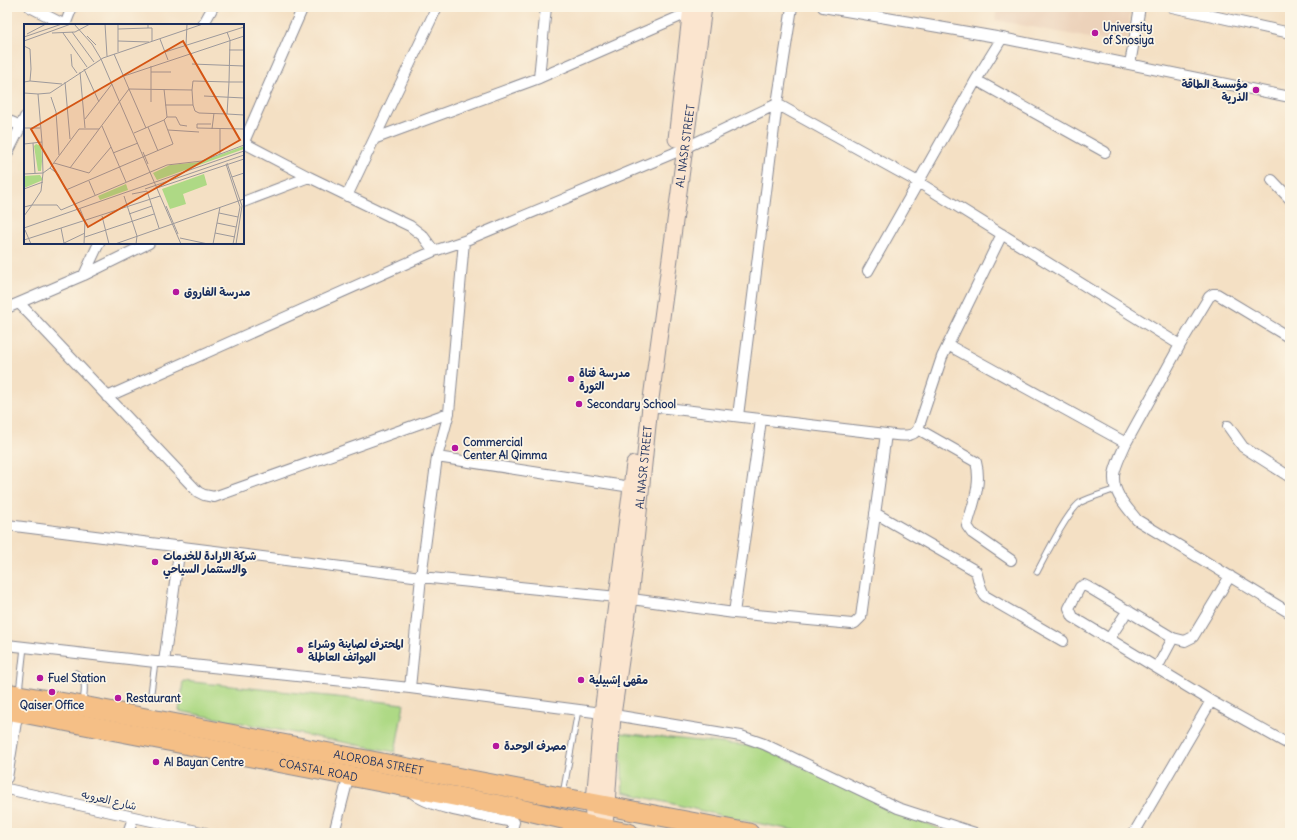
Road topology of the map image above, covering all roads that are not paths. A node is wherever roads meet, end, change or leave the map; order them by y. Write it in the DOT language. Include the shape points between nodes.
graph roads {
  1 [pos="30,7"];
  2 [pos="72,7"];
  3 [pos="213,7"];
  4 [pos="303,7"];
  5 [pos="437,7"];
  6 [pos="546,7"];
  7 [pos="792,7"];
  8 [pos="823,7"];
  9 [pos="1140,7"];
  10 [pos="1172,7"];
  11 [pos="695,9"];
  12 [pos="63,24"];
  13 [pos="65,24"];
  14 [pos="204,24"];
  15 [pos="1290,33"];
  16 [pos="1002,38"];
  17 [pos="1130,64"];
  18 [pos="539,78"];
  19 [pos="976,80"];
  20 [pos="1290,97"];
  21 [pos="777,104"];
  22 [pos="7,120"];
  23 [pos="23,122"];
  24 [pos="376,138"];
  25 [pos="244,142"];
  26 [pos="244,144"];
  27 [pos="679,150"];
  28 [pos="1105,152"];
  29 [pos="7,154"];
  30 [pos="309,177"];
  31 [pos="1272,180"];
  32 [pos="918,182"];
  33 [pos="347,196"];
  34 [pos="1290,199"];
  35 [pos="244,202"];
  36 [pos="1002,234"];
  37 [pos="464,241"];
  38 [pos="99,244"];
  39 [pos="147,244"];
  40 [pos="434,251"];
  41 [pos="868,271"];
  42 [pos="84,275"];
  43 [pos="19,302"];
  44 [pos="7,308"];
  45 [pos="1290,338"];
  46 [pos="948,345"];
  47 [pos="1180,345"];
  48 [pos="107,397"];
  49 [pos="650,406"];
  50 [pos="448,413"];
  51 [pos="738,416"];
  52 [pos="761,420"];
  53 [pos="1228,426"];
  54 [pos="918,429"];
  55 [pos="886,434"];
  56 [pos="1126,443"];
  57 [pos="437,457"];
  58 [pos="1290,477"];
  59 [pos="631,487"];
  60 [pos="1116,490"];
  61 [pos="875,513"];
  62 [pos="7,525"];
  63 [pos="180,546"];
  64 [pos="1011,560"];
  65 [pos="1037,572"];
  66 [pos="1230,576"];
  67 [pos="421,577"];
  68 [pos="624,598"];
  69 [pos="1128,610"];
  70 [pos="1290,612"];
  71 [pos="734,613"];
  72 [pos="1173,638"];
  73 [pos="1109,639"];
  74 [pos="1063,641"];
  75 [pos="7,645"];
  76 [pos="24,647"];
  77 [pos="159,662"];
  78 [pos="22,667"];
  79 [pos="29,668"];
  80 [pos="1157,668"];
  81 [pos="76,673"];
  82 [pos="410,688"];
  83 [pos="151,693"];
  84 [pos="1211,701"];
  85 [pos="13,703"];
  86 [pos="83,706"];
  87 [pos="578,710"];
  88 [pos="607,714"];
  89 [pos="1290,745"];
  90 [pos="349,775"];
  91 [pos="7,778"];
  92 [pos="407,787"];
  93 [pos="7,789"];
  94 [pos="562,797"];
  95 [pos="601,804"];
  96 [pos="133,818"];
  97 [pos="598,830"];
  98 [pos="128,833"];
  99 [pos="206,833"];
  100 [pos="334,833"];
  101 [pos="511,833"];
  102 [pos="629,833"];
  103 [pos="749,833"];
  104 [pos="975,833"];
  105 [pos="1134,833"];
  1 -- 12 [label="street"];
  2 -- 13 [label="street"];
  3 -- 14 [label="street"];
  4 -- 25 [label="street"];
  5 -- 24 [label="street"];
  6 -- 18 [label="street"];
  7 -- 21 [label="street"];
  8 -- 16 [label="street"];
  9 -- 17 [label="street"];
  10 -- 15 [label="street"];
  11 -- 18 [label="street"];
  11 -- 27 [label="street, AL NASR STREET"];
  16 -- 17 [label="street"];
  16 -- 19 [label="street"];
  17 -- 20 [label="street"];
  18 -- 24 [label="street"];
  19 -- 28 [label="street"];
  19 -- 32 [label="street"];
  21 -- 27 [label="street"];
  21 -- 32 [label="street"];
  21 -- 51 [label="street"];
  22 -- 23 [label="street"];
  23 -- 29 [label="street"];
  24 -- 33 [label="street"];
  26 -- 30 [label="street"];
  27 -- 37 [label="street"];
  27 -- 49 [label="street, AL NASR STREET"];
  27 -- 59 [label="street, AL NASR STREET"];
  30 -- 33 [label="street"];
  30 -- 35 [label="street"];
  31 -- 34 [label="street"];
  32 -- 36 [label="street"];
  32 -- 41 [label="street"];
  33 -- 40 [label="street" via="410,226 423,236"];
  36 -- 46 [label="street"];
  36 -- 47 [label="street"];
  37 -- 40 [label="street"];
  37 -- 50 [label="street"];
  38 -- 42 [label="street"];
  39 -- 42 [label="street"];
  40 -- 48 [label="street"];
  42 -- 43 [label="street"];
  43 -- 44 [label="street"];
  43 -- 48 [label="street"];
  45 -- 47 [label="street" via="1217,294 1212,294"];
  46 -- 54 [label="street"];
  46 -- 56 [label="street"];
  47 -- 56 [label="street"];
  48 -- 50 [label="street" via="198,492 209,497"];
  49 -- 51 [label="street"];
  49 -- 68 [label="street, AL NASR STREET"];
  50 -- 57 [label="street"];
  51 -- 52 [label="street"];
  52 -- 55 [label="street"];
  52 -- 71 [label="street"];
  53 -- 58 [label="street" via="1243,447"];
  54 -- 55 [label="street" via="911,435"];
  54 -- 64 [label="street" via="976,462 979,472 978,486 967,526 972,533"];
  55 -- 61 [label="street"];
  56 -- 60 [label="street" via="1114,474"];
  57 -- 59 [label="street"];
  57 -- 67 [label="street"];
  59 -- 68 [label="street, AL NASR STREET"];
  60 -- 65 [label="lane" via="1080,503 1072,512"];
  60 -- 66 [label="street" via="1137,520"];
  61 -- 71 [label="street" via="861,617 855,623"];
  61 -- 74 [label="street" via="976,571 979,587 985,596"];
  62 -- 63 [label="street"];
  63 -- 67 [label="street"];
  63 -- 77 [label="street"];
  66 -- 70 [label="street"];
  66 -- 72 [label="street" via="1193,637 1185,641"];
  67 -- 68 [label="street"];
  67 -- 82 [label="street"];
  68 -- 71 [label="street"];
  68 -- 88 [label="street, AL NASR STREET"];
  69 -- 72 [label="street"];
  69 -- 73 [label="street"];
  69 -- 73 [label="street" via="1084,585 1080,587 1069,608 1070,612 1073,617"];
  72 -- 80 [label="street"];
  73 -- 80 [label="street"];
  75 -- 76 [label="street"];
  76 -- 77 [label="street"];
  76 -- 78 [label="lane"];
  77 -- 82 [label="street"];
  77 -- 83 [label="lane"];
  78 -- 79 [label="lane"];
  78 -- 85 [label="lane"];
  80 -- 84 [label="street"];
  81 -- 86 [label="lane" via="84,682"];
  82 -- 87 [label="street"];
  84 -- 89 [label="street"];
  84 -- 105 [label="street"];
  85 -- 86 [label="highway, ALOROBA STREET"];
  85 -- 90 [label="highway, COASTAL ROAD"];
  85 -- 91 [label="street"];
  86 -- 94 [label="highway, ALOROBA STREET"];
  87 -- 88 [label="street"];
  87 -- 94 [label="lane"];
  88 -- 95 [label="street, AL NASR STREET"];
  88 -- 104 [label="street" via="741,736 764,744 898,808"];
  90 -- 92 [label="highway, COASTAL ROAD"];
  90 -- 100 [label="street"];
  92 -- 97 [label="highway, COASTAL ROAD" via="516,808"];
  92 -- 101 [label="street" via="414,795 425,801 451,810 514,822"];
  93 -- 96 [label="street, شارع العروبه"];
  94 -- 95 [label="highway, ALOROBA STREET"];
  95 -- 97 [label="street, AL NASR STREET"];
  95 -- 103 [label="highway, ALOROBA STREET"];
  96 -- 98 [label="street"];
  96 -- 99 [label="street, شارع العروبه"];
  97 -- 102 [label="highway, COASTAL ROAD"];
}
